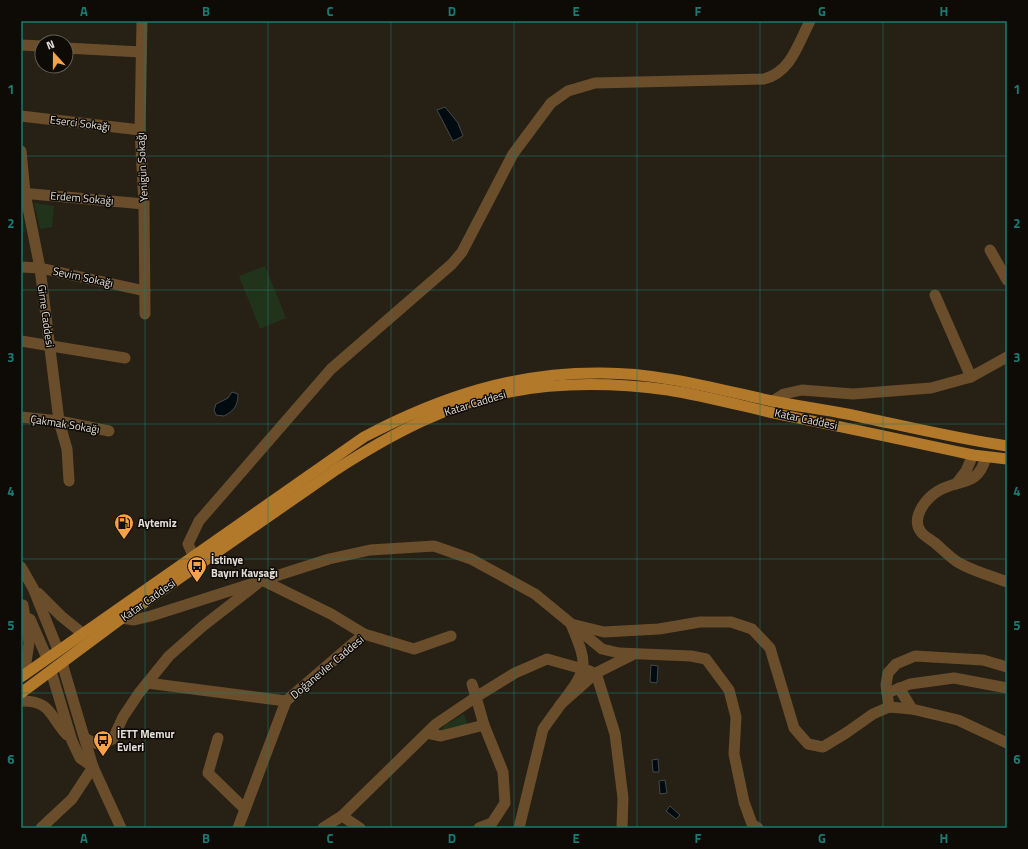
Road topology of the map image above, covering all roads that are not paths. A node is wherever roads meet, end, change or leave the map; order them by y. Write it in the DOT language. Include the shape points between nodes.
graph roads {
  1 [pos="142,21"];
  2 [pos="810,21"];
  3 [pos="21,45"];
  4 [pos="34,46"];
  5 [pos="74,48"];
  6 [pos="141,52"];
  7 [pos="21,116"];
  8 [pos="140,130"];
  9 [pos="21,151"];
  10 [pos="23,193"];
  11 [pos="144,204"];
  12 [pos="990,250"];
  13 [pos="21,267"];
  14 [pos="40,268"];
  15 [pos="1007,280"];
  16 [pos="145,291"];
  17 [pos="935,295"];
  18 [pos="145,314"];
  19 [pos="21,341"];
  20 [pos="51,346"];
  21 [pos="1007,357"];
  22 [pos="125,358"];
  23 [pos="971,377"];
  24 [pos="773,401"];
  25 [pos="21,417"];
  26 [pos="59,421"];
  27 [pos="110,431"];
  28 [pos="975,441"];
  29 [pos="988,443"];
  30 [pos="1007,446"];
  31 [pos="973,455"];
  32 [pos="986,457"];
  33 [pos="1007,459"];
  34 [pos="69,481"];
  35 [pos="956,484"];
  36 [pos="196,560"];
  37 [pos="21,567"];
  38 [pos="262,580"];
  39 [pos="1007,582"];
  40 [pos="33,588"];
  41 [pos="22,603"];
  42 [pos="122,618"];
  43 [pos="572,624"];
  44 [pos="82,633"];
  45 [pos="364,634"];
  46 [pos="451,636"];
  47 [pos="58,650"];
  48 [pos="634,654"];
  49 [pos="47,658"];
  50 [pos="62,663"];
  51 [pos="1007,667"];
  52 [pos="584,668"];
  53 [pos="51,671"];
  54 [pos="596,673"];
  55 [pos="22,676"];
  56 [pos="147,683"];
  57 [pos="472,684"];
  58 [pos="899,688"];
  59 [pos="1007,688"];
  60 [pos="21,693"];
  61 [pos="887,693"];
  62 [pos="476,697"];
  63 [pos="21,701"];
  64 [pos="286,702"];
  65 [pos="561,704"];
  66 [pos="889,707"];
  67 [pos="912,709"];
  68 [pos="484,724"];
  69 [pos="427,733"];
  70 [pos="85,738"];
  71 [pos="218,738"];
  72 [pos="72,741"];
  73 [pos="1007,743"];
  74 [pos="93,767"];
  75 [pos="246,809"];
  76 [pos="342,816"];
  77 [pos="41,828"];
  78 [pos="121,828"];
  79 [pos="238,828"];
  80 [pos="323,828"];
  81 [pos="360,828"];
  82 [pos="479,828"];
  83 [pos="519,828"];
  84 [pos="622,828"];
  85 [pos="758,828"];
  1 -- 6 [label="street, Yenigün Sokağı"];
  2 -- 36 [label="street" via="787,66 773,77 595,84 568,91 550,103 513,154 462,252 452,264 326,375 199,521 188,544"];
  3 -- 4 [label="street"];
  5 -- 6 [label="street"];
  6 -- 8 [label="street, Yenigün Sokağı"];
  7 -- 8 [label="street, Eserci Sokağı"];
  8 -- 11 [label="street, Yenigün Sokağı"];
  9 -- 10 [label="street, Girne Caddesi"];
  10 -- 11 [label="street, Erdem Sokağı"];
  10 -- 14 [label="street, Girne Caddesi"];
  11 -- 16 [label="street, Yenigün Sokağı"];
  12 -- 15 [label="street"];
  13 -- 14 [label="street, Sevim Sokağı"];
  14 -- 16 [label="street, Sevim Sokağı"];
  14 -- 20 [label="street, Girne Caddesi"];
  16 -- 18 [label="street, Yenigün Sokağı"];
  17 -- 23 [label="street"];
  19 -- 20 [label="street"];
  20 -- 22 [label="street"];
  20 -- 26 [label="street, Girne Caddesi"];
  21 -- 23 [label="street"];
  23 -- 24 [label="street" via="931,388 853,394 797,391 784,394"];
  24 -- 28 [label="main road, Katar Caddesi"];
  24 -- 36 [label="main road, Katar Caddesi" via="666,378 629,374 564,374 492,386 444,400 364,437"];
  25 -- 26 [label="street, Çakmak Sokağı"];
  26 -- 27 [label="street, Çakmak Sokağı"];
  26 -- 34 [label="street, Girne Caddesi" via="67,449"];
  28 -- 29 [label="main road, Katar Caddesi"];
  28 -- 31 [label="main road"];
  29 -- 30 [label="main road, Katar Caddesi"];
  29 -- 32 [label="main road"];
  31 -- 32 [label="main road, Katar Caddesi"];
  31 -- 35 [label="street" via="966,472"];
  31 -- 36 [label="main road, Katar Caddesi" via="669,390 607,385 548,387 509,392 429,418 374,445"];
  32 -- 33 [label="main road, Katar Caddesi"];
  32 -- 35 [label="street" via="983,467 972,480"];
  35 -- 39 [label="street" via="935,493 923,505 917,520 920,532 958,562"];
  36 -- 42 [label="main road, Katar Caddesi"];
  36 -- 44 [label="main road, Katar Caddesi"];
  37 -- 40 [label="street"];
  38 -- 42 [label="street" via="151,616 134,620"];
  38 -- 43 [label="street" via="329,559 370,550 434,546 471,559 535,594"];
  38 -- 45 [label="street" via="331,614"];
  38 -- 56 [label="street" via="169,656"];
  40 -- 44 [label="street"];
  40 -- 47 [label="street"];
  41 -- 49 [label="street"];
  41 -- 55 [label="street" via="29,643"];
  42 -- 50 [label="main road, Katar Caddesi"];
  43 -- 48 [label="street" via="602,649"];
  43 -- 52 [label="street" via="583,652"];
  43 -- 66 [label="street" via="604,632 659,629 700,622 731,622 752,629 770,648 794,728 808,744 823,747 873,714"];
  44 -- 47 [label="main road, Katar Caddesi"];
  45 -- 46 [label="street, Doğanevler Caddesi" via="414,649"];
  45 -- 64 [label="street, Doğanevler Caddesi"];
  47 -- 49 [label="main road, Katar Caddesi"];
  47 -- 50 [label="main road"];
  48 -- 54 [label="street"];
  48 -- 85 [label="street" via="691,656 706,660 729,690 736,716 734,754 744,802 752,824"];
  49 -- 53 [label="main road"];
  49 -- 55 [label="main road, Katar Caddesi"];
  50 -- 53 [label="main road, Katar Caddesi"];
  50 -- 70 [label="street"];
  51 -- 61 [label="street" via="983,660 915,656 896,664 888,673"];
  52 -- 54 [label="street"];
  52 -- 62 [label="street" via="547,658 515,673"];
  52 -- 65 [label="street"];
  53 -- 60 [label="main road, Katar Caddesi"];
  53 -- 72 [label="street"];
  54 -- 65 [label="street"];
  54 -- 84 [label="street" via="615,734 623,798"];
  56 -- 64 [label="street"];
  56 -- 70 [label="street" via="123,717 113,739 101,744"];
  57 -- 62 [label="street"];
  58 -- 59 [label="street" via="954,678"];
  58 -- 61 [label="street"];
  58 -- 67 [label="street"];
  61 -- 66 [label="street"];
  62 -- 68 [label="street"];
  62 -- 69 [label="street"];
  63 -- 72 [label="street" via="34,701 46,708"];
  64 -- 75 [label="street, Doğanevler Caddesi"];
  65 -- 83 [label="street" via="543,729"];
  66 -- 67 [label="street"];
  67 -- 73 [label="street" via="958,720"];
  68 -- 69 [label="street" via="442,736"];
  68 -- 82 [label="street" via="503,772 505,803 492,823"];
  69 -- 76 [label="street"];
  70 -- 74 [label="street"];
  71 -- 75 [label="street" via="208,773"];
  72 -- 74 [label="street" via="80,758"];
  74 -- 77 [label="street" via="72,798"];
  74 -- 78 [label="street"];
  75 -- 79 [label="street, Doğanevler Caddesi"];
  76 -- 80 [label="street"];
  76 -- 81 [label="street"];
}
